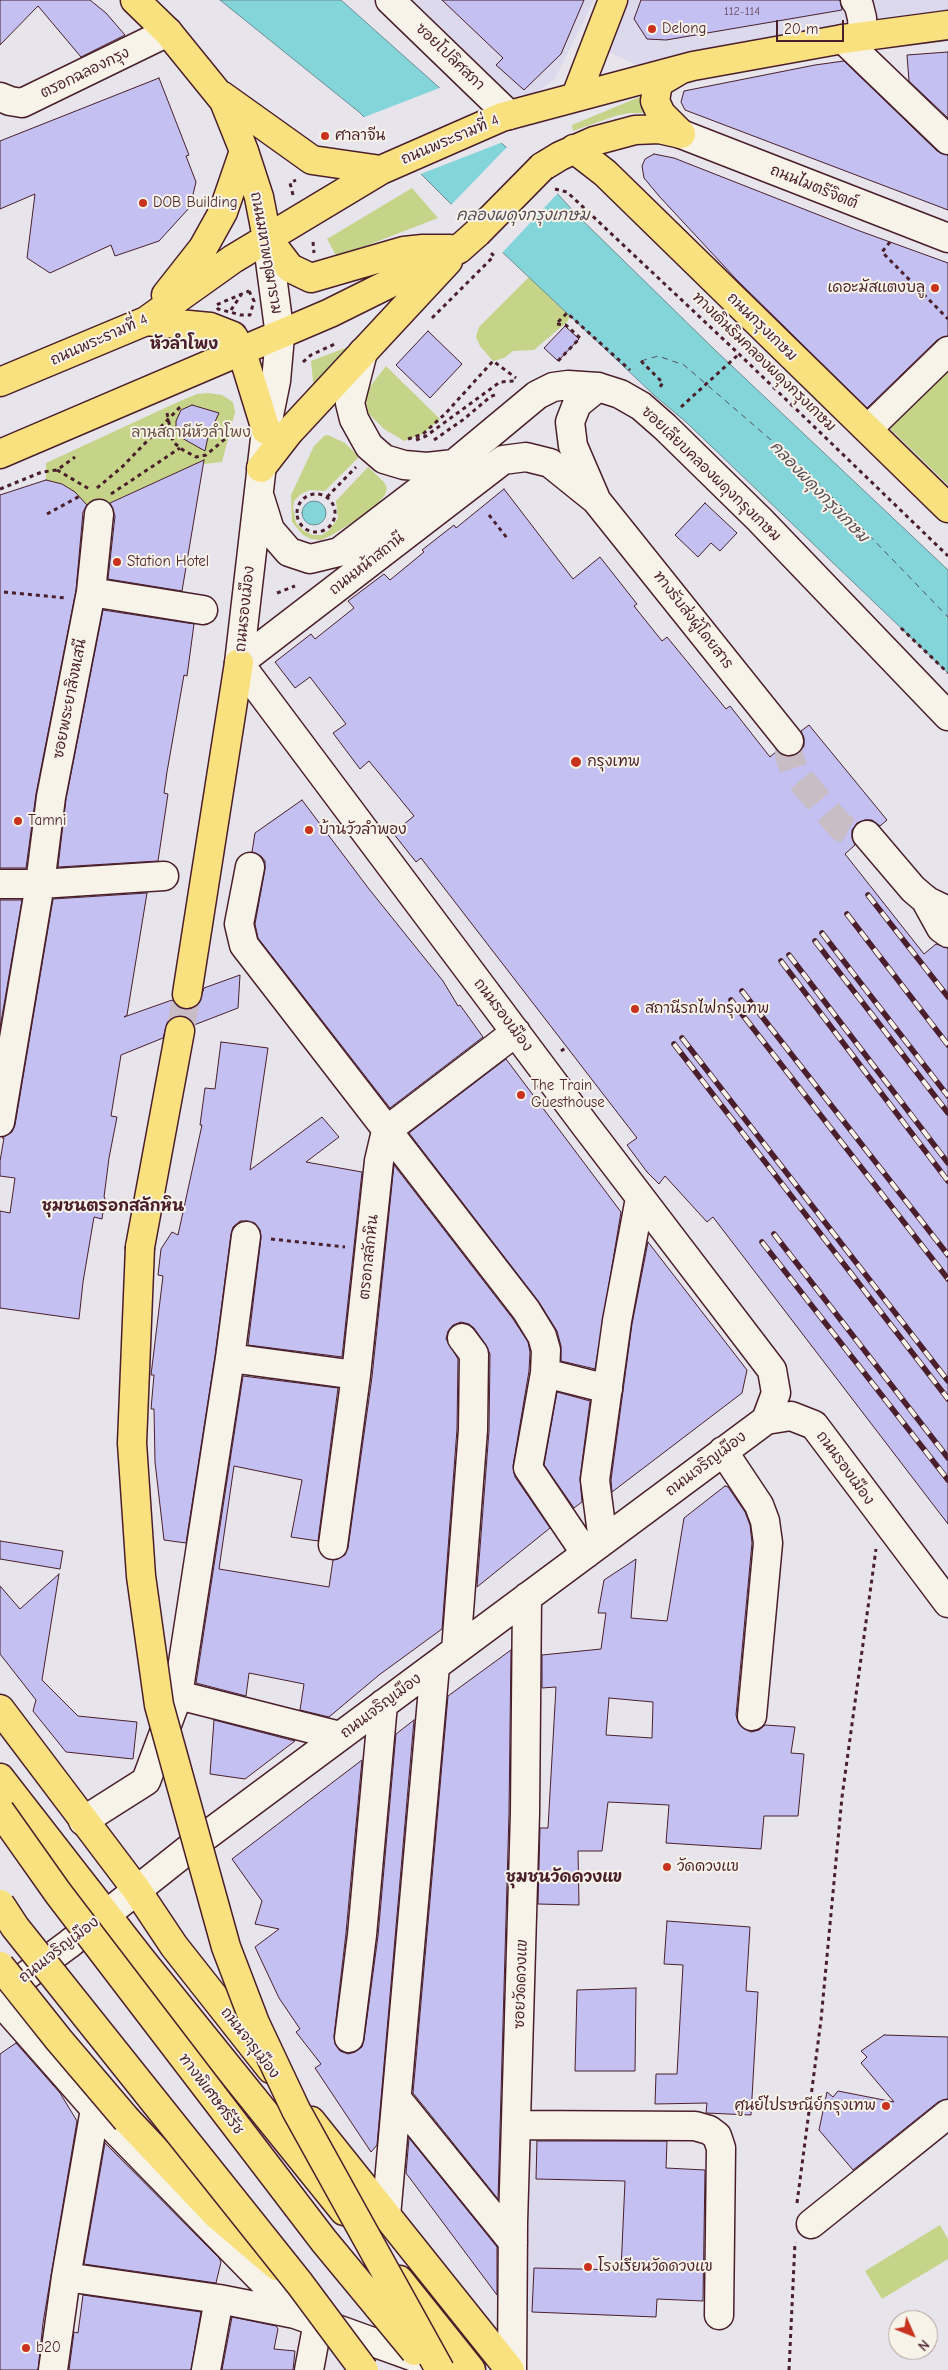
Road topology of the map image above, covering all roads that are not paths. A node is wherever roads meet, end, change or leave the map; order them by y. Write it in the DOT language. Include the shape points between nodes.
graph roads {
  1 [pos="135,0"];
  2 [pos="152,0"];
  3 [pos="390,0"];
  4 [pos="613,0"];
  5 [pos="855,0"];
  6 [pos="948,25"];
  7 [pos="164,29"];
  8 [pos="853,37"];
  9 [pos="685,68"];
  10 [pos="218,93"];
  11 [pos="0,96"];
  12 [pos="576,96"];
  13 [pos="505,116"];
  14 [pos="681,134"];
  15 [pos="948,140"];
  16 [pos="574,149"];
  17 [pos="244,151"];
  18 [pos="388,167"];
  19 [pos="267,238"];
  20 [pos="948,238"];
  21 [pos="475,244"];
  22 [pos="146,321"];
  23 [pos="280,336"];
  24 [pos="948,351"];
  25 [pos="242,352"];
  26 [pos="363,352"];
  27 [pos="0,382"];
  28 [pos="598,387"];
  29 [pos="875,422"];
  30 [pos="266,430"];
  31 [pos="0,454"];
  32 [pos="454,464"];
  33 [pos="496,465"];
  34 [pos="262,468"];
  35 [pos="258,494"];
  36 [pos="596,500"];
  37 [pos="100,501"];
  38 [pos="948,508"];
  39 [pos="90,596"];
  40 [pos="203,610"];
  41 [pos="239,663"];
  42 [pos="948,716"];
  43 [pos="789,741"];
  44 [pos="867,835"];
  45 [pos="250,868"];
  46 [pos="164,876"];
  47 [pos="0,884"];
  48 [pos="40,884"];
  49 [pos="924,898"];
  50 [pos="948,911"];
  51 [pos="948,933"];
  52 [pos="187,994"];
  53 [pos="180,1031"];
  54 [pos="516,1032"];
  55 [pos="0,1122"];
  56 [pos="386,1131"];
  57 [pos="640,1198"];
  58 [pos="246,1236"];
  59 [pos="462,1338"];
  60 [pos="230,1358"];
  61 [pos="544,1373"];
  62 [pos="356,1375"];
  63 [pos="608,1388"];
  64 [pos="766,1420"];
  65 [pos="723,1451"];
  66 [pos="333,1545"];
  67 [pos="594,1548"];
  68 [pos="527,1597"];
  69 [pos="948,1603"];
  70 [pos="445,1658"];
  71 [pos="178,1695"];
  72 [pos="383,1704"];
  73 [pos="0,1708"];
  74 [pos="752,1716"];
  75 [pos="340,1736"];
  76 [pos="0,1778"];
  77 [pos="0,1811"];
  78 [pos="83,1821"];
  79 [pos="136,1890"];
  80 [pos="0,1904"];
  81 [pos="106,1914"];
  82 [pos="0,1966"];
  83 [pos="0,1995"];
  84 [pos="0,2002"];
  85 [pos="349,2038"];
  86 [pos="398,2100"];
  87 [pos="95,2109"];
  88 [pos="948,2114"];
  89 [pos="516,2125"];
  90 [pos="386,2216"];
  91 [pos="801,2222"];
  92 [pos="513,2242"];
  93 [pos="66,2277"];
  94 [pos="300,2284"];
  95 [pos="219,2299"];
  96 [pos="719,2315"];
  97 [pos="306,2318"];
  98 [pos="53,2370"];
  99 [pos="206,2370"];
  100 [pos="309,2370"];
  101 [pos="364,2370"];
  102 [pos="431,2370"];
  103 [pos="440,2370"];
  104 [pos="450,2370"];
  105 [pos="471,2370"];
  106 [pos="511,2370"];
  1 -- 7 [label="main road, ถนนมหาพฤฒาราม"];
  2 -- 7 [label="street"];
  3 -- 13 [label="street, ซอยโปลิศสภา"];
  4 -- 12 [label="main road"];
  5 -- 8 [label="street" via="862,18"];
  6 -- 8 [label="main road, ถนนพระรามที่ 4"];
  7 -- 10 [label="main road, ถนนมหาพฤฒาราม"];
  7 -- 11 [label="street, ตรอกฉลองกรุง" via="22,103"];
  8 -- 9 [label="main road, ถนนพระรามที่ 4"];
  8 -- 15 [label="street"];
  9 -- 12 [label="main road, ถนนพระรามที่ 4"];
  9 -- 14 [label="main road" via="658,83 655,101 661,114"];
  10 -- 17 [label="main road, ถนนมหาพฤฒาราม" via="228,108"];
  10 -- 18 [label="main road" via="312,160"];
  12 -- 13 [label="main road, ถนนพระรามที่ 4"];
  13 -- 18 [label="main road, ถนนพระรามที่ 4"];
  14 -- 16 [label="main road" via="659,129 635,130"];
  14 -- 20 [label="street, ถนนไมตรีจิตต์"];
  16 -- 21 [label="main road, bridge" via="542,167"];
  16 -- 38 [label="main road, ถนนกรุงเกษม" via="605,172"];
  17 -- 19 [label="main road, ถนนมหาพฤฒาราม" via="259,197"];
  17 -- 22 [label="main road" via="223,212 203,248"];
  18 -- 19 [label="main road, ถนนพระรามที่ 4"];
  19 -- 21 [label="main road" via="290,268 311,278 404,251"];
  19 -- 22 [label="main road, ถนนพระรามที่ 4"];
  19 -- 23 [label="street, ถนนมหาพฤฒาราม"];
  21 -- 23 [label="main road"];
  21 -- 26 [label="main road"];
  22 -- 25 [label="main road" via="210,327 234,336"];
  22 -- 27 [label="main road, ถนนพระรามที่ 4"];
  23 -- 25 [label="main road"];
  23 -- 30 [label="street, ถนนรองเมือง" via="276,381"];
  24 -- 29 [label="street"];
  25 -- 30 [label="main road"];
  25 -- 31 [label="main road"];
  26 -- 32 [label="street" via="350,403 354,420 369,446 384,459 404,465"];
  26 -- 34 [label="main road" via="288,432"];
  28 -- 32 [label="street, ซอยเลียบคลองผดุงกรุงเกษม" via="568,385 537,396"];
  28 -- 36 [label="street, ทางรับส่งผู้โดยสาร" via="577,404 570,422 573,446"];
  28 -- 42 [label="street, ซอยเลียบคลองผดุงกรุงเกษม" via="641,406 665,427 760,520"];
  30 -- 34 [label="street, ถนนรองเมือง"];
  32 -- 35 [label="street, ซอยเลียบคลองผดุงกรุงเกษม" via="339,552 310,560 289,552 270,530"];
  33 -- 36 [label="street, ทางรับส่งผู้โดยสาร" via="503,460 526,457 550,463"];
  33 -- 41 [label="street, ถนนหน้าสถานี"];
  34 -- 35 [label="street, ถนนรองเมือง"];
  35 -- 41 [label="street, ถนนรองเมือง"];
  36 -- 43 [label="street, ทางรับส่งผู้โดยสาร"];
  37 -- 39 [label="street, ซอยพระยาสิงหเสนี"];
  39 -- 40 [label="street"];
  39 -- 48 [label="street, ซอยพระยาสิงหเสนี" via="51,797"];
  41 -- 52 [label="main road"];
  41 -- 54 [label="street, ถนนรองเมือง"];
  44 -- 49 [label="street"];
  45 -- 56 [label="street" via="239,924 244,945"];
  46 -- 48 [label="street"];
  47 -- 48 [label="street"];
  48 -- 55 [label="street, ซอยพระยาสิงหเสนี"];
  49 -- 50 [label="street"];
  49 -- 51 [label="street" via="941,928"];
  53 -- 103 [label="main road, bridge" via="140,1247 132,1443 141,1576 159,1706 226,1948 255,2023 296,2110"];
  54 -- 56 [label="street"];
  54 -- 57 [label="street, ถนนรองเมือง"];
  56 -- 61 [label="street" via="526,1310 542,1336 546,1350"];
  56 -- 62 [label="street, ตรอกสลักหิน" via="379,1161"];
  57 -- 63 [label="street"];
  57 -- 64 [label="street, ถนนรองเมือง" via="772,1370 776,1393"];
  58 -- 60 [label="street"];
  59 -- 70 [label="street" via="474,1354 473,1430"];
  60 -- 62 [label="street"];
  60 -- 71 [label="street"];
  61 -- 63 [label="street"];
  61 -- 67 [label="street" via="528,1468"];
  62 -- 66 [label="street, ตรอกสลักหิน"];
  63 -- 67 [label="street" via="595,1480"];
  64 -- 65 [label="street, ถนนเจริญเมือง"];
  64 -- 69 [label="street, ถนนรองเมือง" via="791,1416 814,1425"];
  65 -- 67 [label="street, ถนนเจริญเมือง"];
  65 -- 74 [label="street" via="759,1505 768,1543"];
  67 -- 68 [label="street, ถนนเจริญเมือง"];
  68 -- 70 [label="street, ถนนเจริญเมือง"];
  68 -- 89 [label="street, ซอยวัดดวงแข"];
  70 -- 72 [label="street, ถนนเจริญเมือง"];
  70 -- 86 [label="street"];
  71 -- 75 [label="street"];
  71 -- 78 [label="street" via="146,1782"];
  72 -- 75 [label="street, ถนนเจริญเมือง"];
  72 -- 85 [label="street" via="362,1935"];
  73 -- 78 [label="main road, ถนนจารุเมือง"];
  75 -- 79 [label="street, ถนนเจริญเมือง"];
  76 -- 81 [label="main road"];
  77 -- 102 [label="main road, ทางพิเศษศรีรัช, bridge" via="58,1893 318,2233"];
  78 -- 79 [label="main road, ถนนจารุเมือง"];
  79 -- 81 [label="street, ถนนเจริญเมือง"];
  79 -- 90 [label="main road, ถนนจารุเมือง" via="174,1946"];
  80 -- 94 [label="main road, bridge"];
  81 -- 83 [label="street, ถนนเจริญเมือง"];
  81 -- 105 [label="main road"];
  82 -- 94 [label="main road, bridge" via="59,2040 171,2168 214,2213"];
  84 -- 87 [label="street"];
  86 -- 90 [label="street"];
  86 -- 92 [label="street"];
  87 -- 93 [label="street"];
  87 -- 97 [label="street"];
  88 -- 91 [label="street"];
  89 -- 92 [label="street, ซอยวัดดวงแข"];
  89 -- 96 [label="street" via="695,2126 717,2136 721,2148"];
  90 -- 106 [label="main road, ถนนจารุเมือง"];
  92 -- 106 [label="street, ซอยวัดดวงแข"];
  93 -- 95 [label="street"];
  93 -- 98 [label="street"];
  94 -- 101 [label="main road, bridge"];
  95 -- 97 [label="street"];
  95 -- 99 [label="street"];
  97 -- 100 [label="street"];
  97 -- 104 [label="street"];
}
